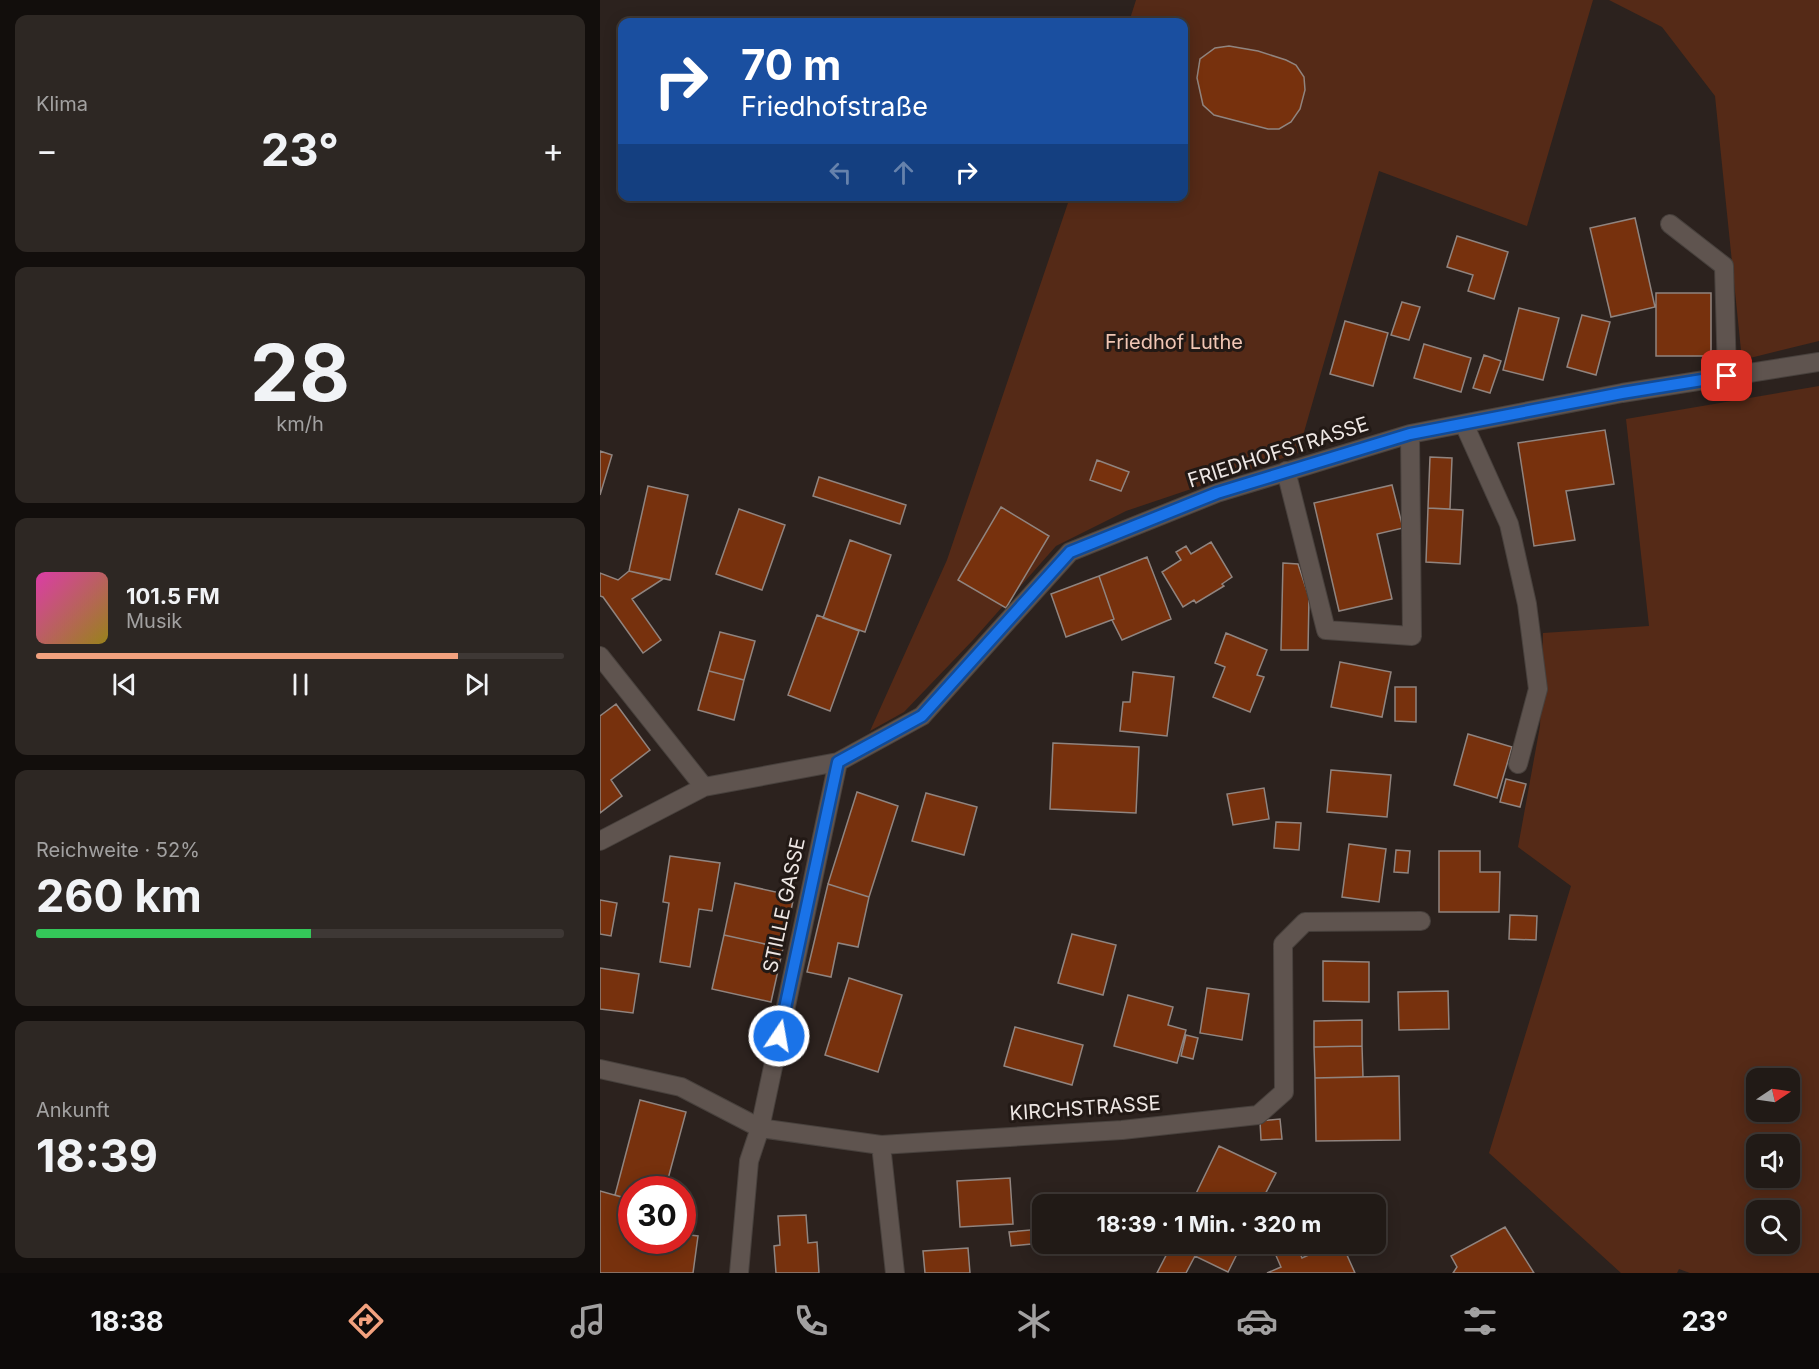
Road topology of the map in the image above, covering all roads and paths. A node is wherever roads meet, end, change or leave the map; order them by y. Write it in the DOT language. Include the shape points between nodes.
graph roads {
  1 [pos="1670,224"];
  2 [pos="1819,362"];
  3 [pos="1727,376"];
  4 [pos="1464,424"];
  5 [pos="1410,434"];
  6 [pos="1286,471"];
  7 [pos="600,656"];
  8 [pos="838,762"];
  9 [pos="1518,764"];
  10 [pos="704,787"];
  11 [pos="600,841"];
  12 [pos="1421,921"];
  13 [pos="600,1069"];
  14 [pos="760,1128"];
  15 [pos="881,1144"];
  16 [pos="739,1273"];
  17 [pos="895,1273"];
  1 -- 3 [label="street" via="1724,266"];
  2 -- 3 [label="street, FRIEDHOFSTRASSE"];
  3 -- 4 [label="street, FRIEDHOFSTRASSE"];
  4 -- 5 [label="street, FRIEDHOFSTRASSE"];
  4 -- 9 [label="street" via="1509,524 1527,604 1538,689"];
  5 -- 6 [label="street, FRIEDHOFSTRASSE"];
  5 -- 6 [label="street" via="1412,636 1326,630"];
  6 -- 8 [label="street, FRIEDHOFSTRASSE" via="1217,493 1070,552 922,716"];
  7 -- 10 [label="street"];
  8 -- 10 [label="street, FRIEDHOFSTRASSE"];
  8 -- 14 [label="street, STILLE GASSE"];
  10 -- 11 [label="street, FRIEDHOFSTRASSE"];
  12 -- 15 [label="street, KIRCHSTRASSE" via="1305,922 1283,944 1284,1092 1258,1115 1122,1130"];
  13 -- 14 [label="street, KIRCHSTRASSE" via="681,1087"];
  14 -- 15 [label="street, KIRCHSTRASSE"];
  14 -- 16 [label="street, STILLE GASSE" via="749,1161"];
  15 -- 17 [label="street"];
}
